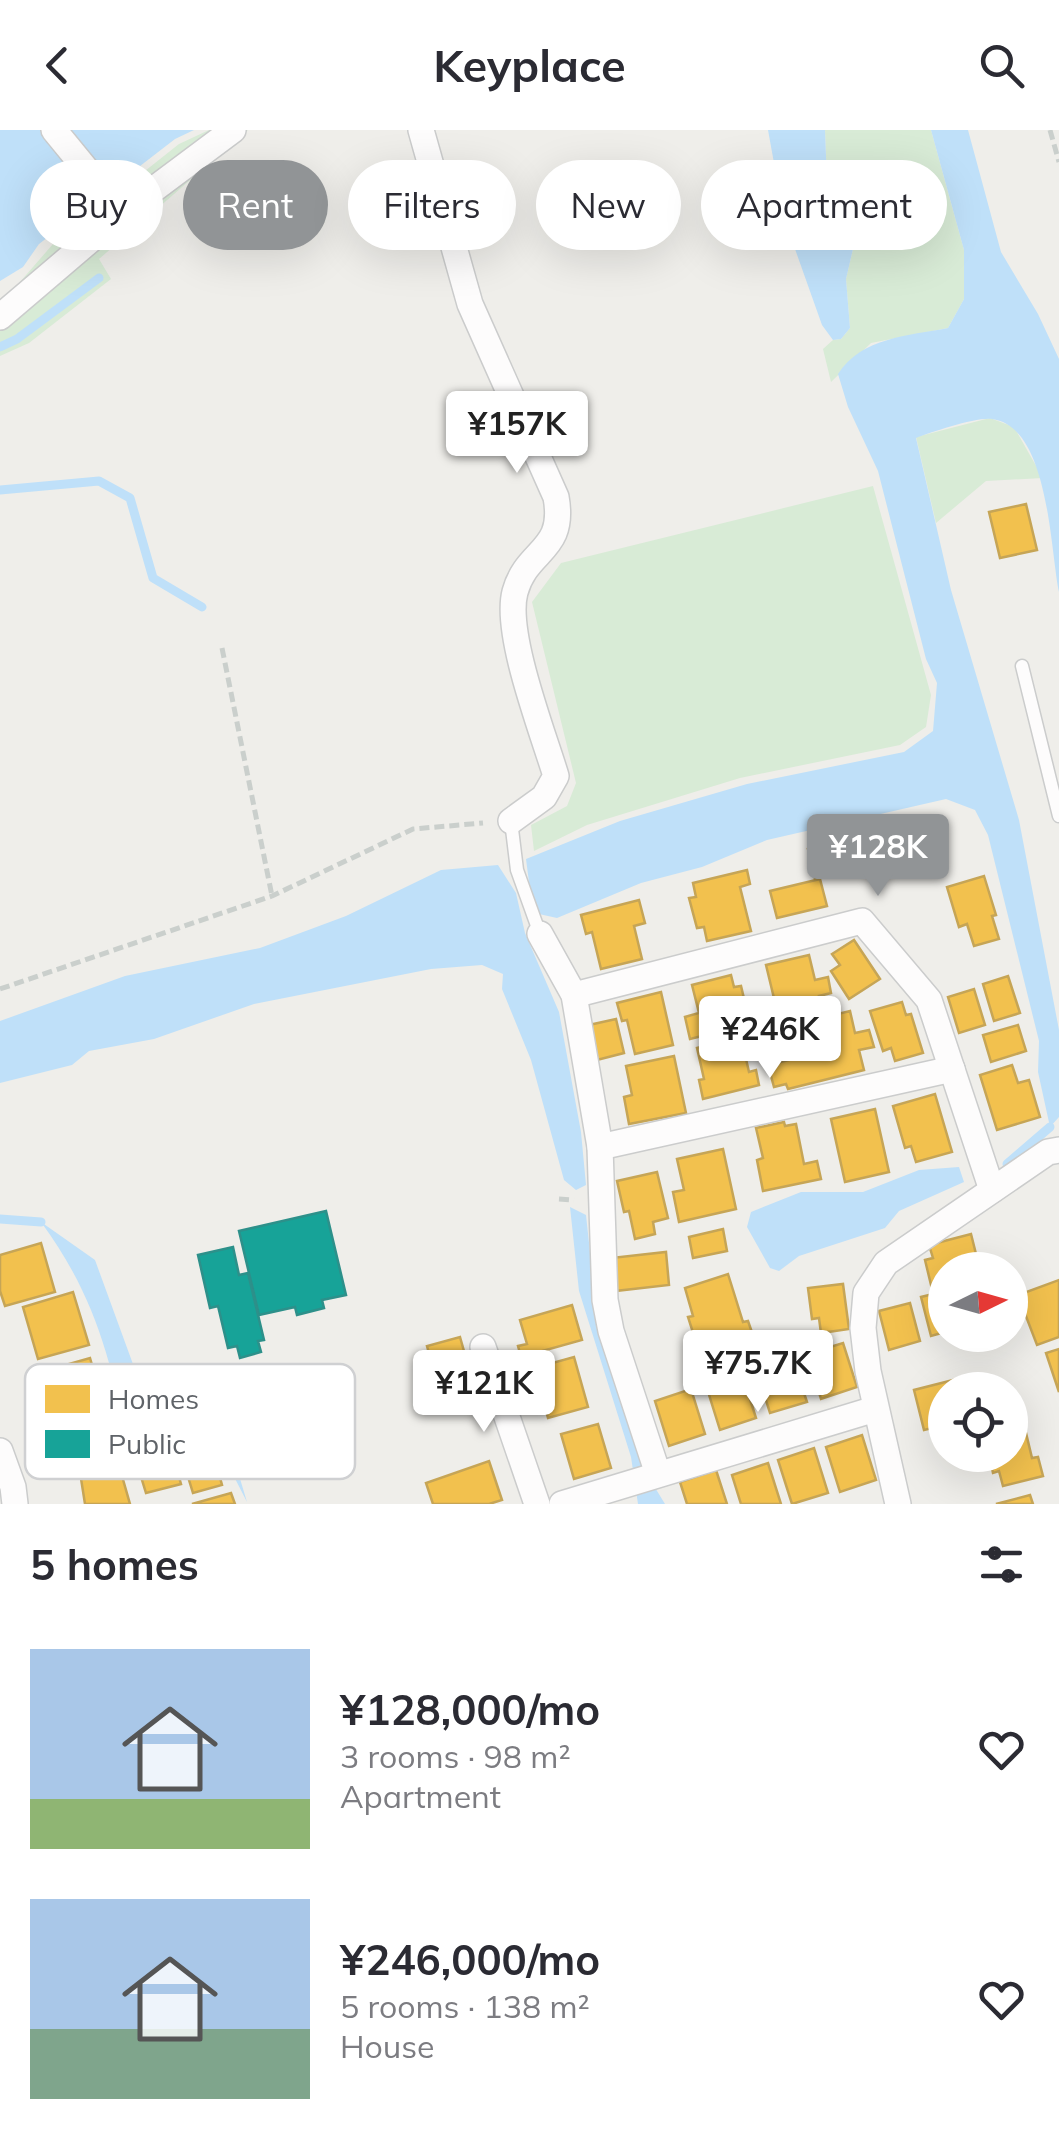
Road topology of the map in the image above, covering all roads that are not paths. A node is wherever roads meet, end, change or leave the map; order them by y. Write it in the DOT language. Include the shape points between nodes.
graph roads {
  1 [pos="54,130"];
  2 [pos="233,130"];
  3 [pos="422,130"];
  4 [pos="78,160"];
  5 [pos="163,183"];
  6 [pos="79,250"];
  7 [pos="0,317"];
  8 [pos="1022,666"];
  9 [pos="1059,816"];
  10 [pos="511,821"];
  11 [pos="536,924"];
  12 [pos="574,995"];
  13 [pos="952,1069"];
  14 [pos="600,1147"];
  15 [pos="1059,1150"];
  16 [pos="992,1190"];
  17 [pos="483,1347"];
  18 [pos="875,1409"];
  19 [pos="0,1451"];
  20 [pos="658,1474"];
  21 [pos="15,1504"];
  22 [pos="537,1504"];
  23 [pos="562,1504"];
  24 [pos="898,1504"];
  1 -- 4 [label="street"];
  2 -- 5 [label="street"];
  3 -- 10 [label="street" via="470,304 560,518 555,537 524,571 514,594 524,670 556,776 544,796"];
  6 -- 7 [label="street"];
  8 -- 9 [label="lane"];
  10 -- 11 [label="lane" via="517,870"];
  11 -- 12 [label="street"];
  12 -- 13 [label="street" via="862,921 929,1000"];
  12 -- 14 [label="street"];
  13 -- 14 [label="street"];
  13 -- 16 [label="street"];
  14 -- 20 [label="street" via="610,1332"];
  15 -- 16 [label="street"];
  16 -- 18 [label="street" via="886,1263 866,1294 863,1328"];
  17 -- 22 [label="street"];
  18 -- 20 [label="street"];
  18 -- 24 [label="street"];
  19 -- 21 [label="street"];
  20 -- 23 [label="street"];
}
